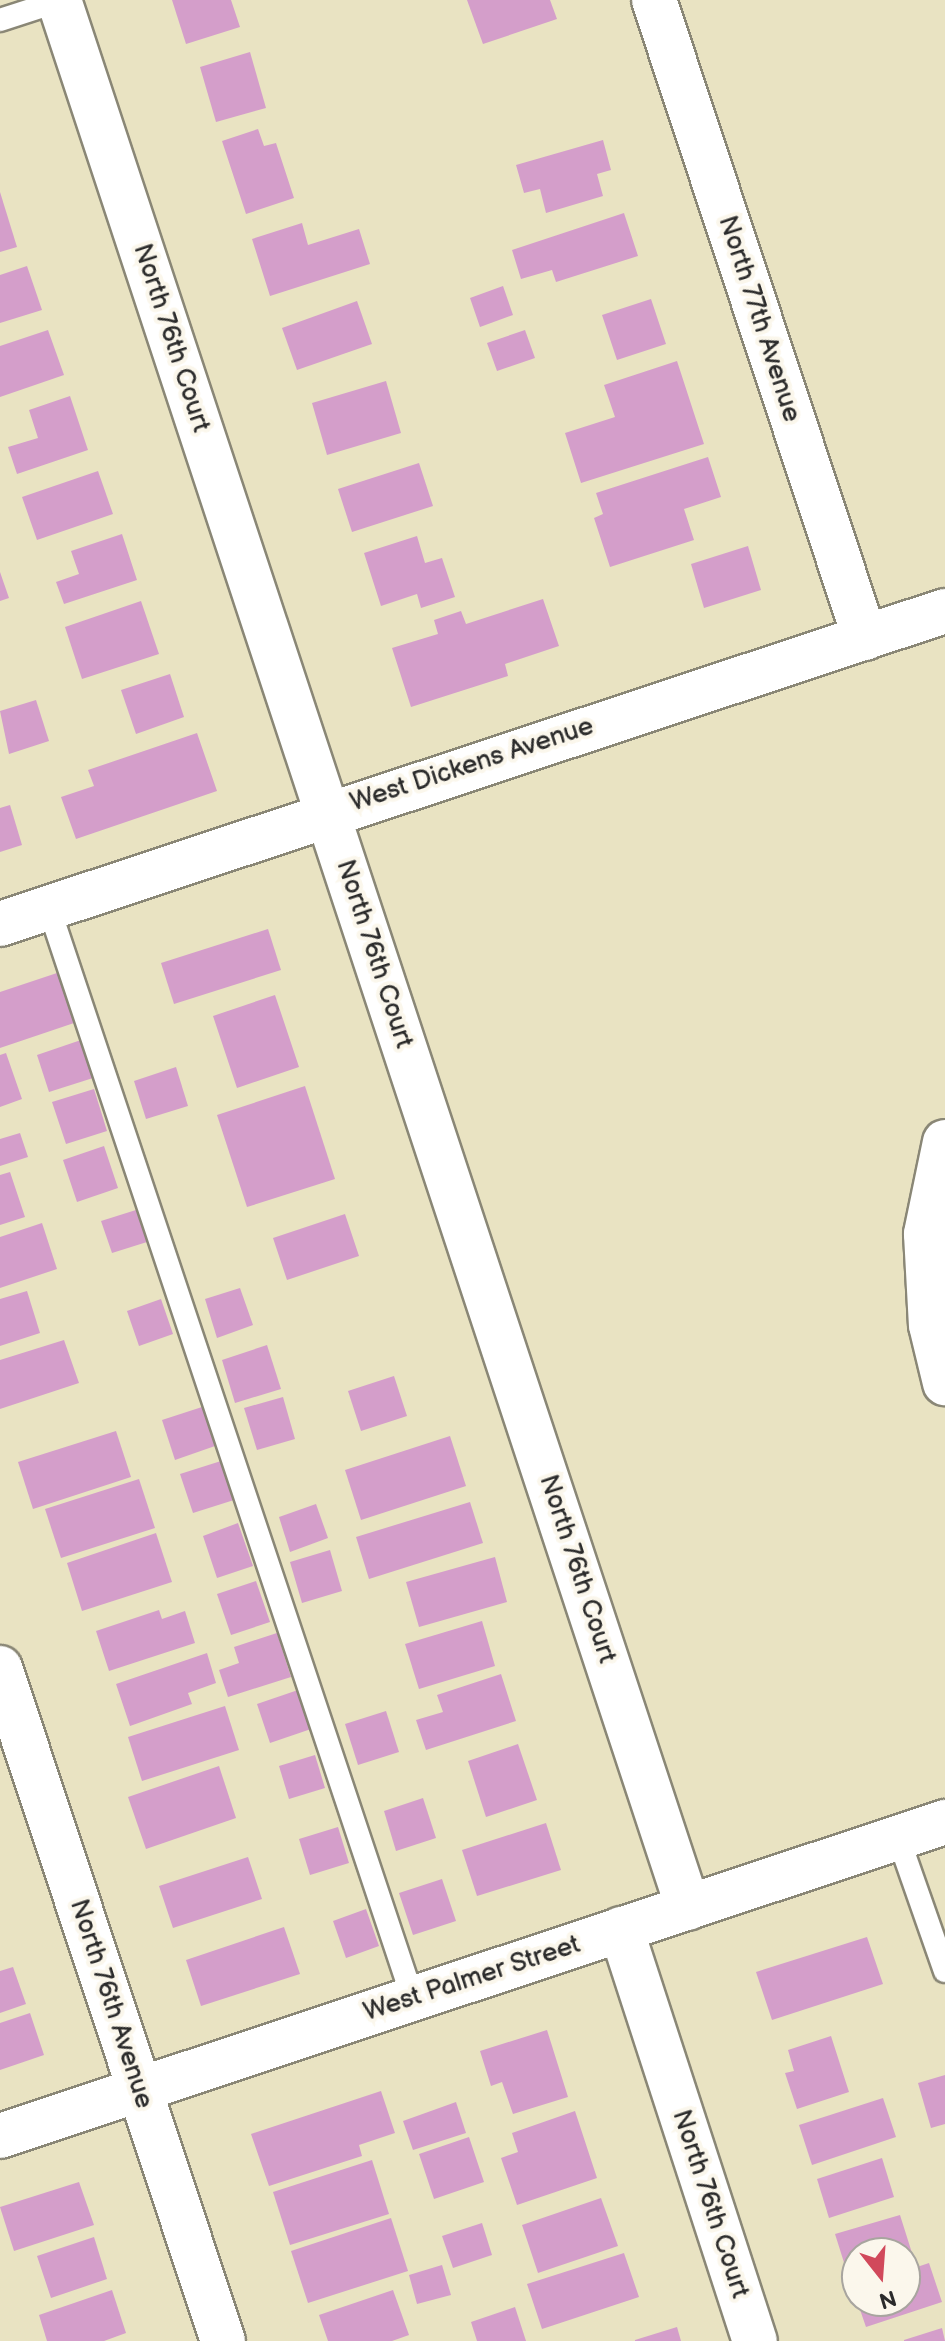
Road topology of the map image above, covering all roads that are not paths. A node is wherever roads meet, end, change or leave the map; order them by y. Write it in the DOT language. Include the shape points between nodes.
graph roads {
  1 [pos="60,0"];
  2 [pos="654,0"];
  3 [pos="0,20"];
  4 [pos="945,611"];
  5 [pos="865,638"];
  6 [pos="327,812"];
  7 [pos="49,908"];
  8 [pos="0,924"];
  9 [pos="945,1142"];
  10 [pos="945,1383"];
  11 [pos="0,1668"];
  12 [pos="945,1822"];
  13 [pos="898,1837"];
  14 [pos="688,1908"];
  15 [pos="621,1929"];
  16 [pos="945,1971"];
  17 [pos="413,1999"];
  18 [pos="140,2090"];
  19 [pos="0,2136"];
  20 [pos="223,2341"];
  21 [pos="755,2341"];
  1 -- 3 [label="lane"];
  1 -- 6 [label="street, North 76th Court"];
  2 -- 5 [label="street, North 77th Avenue"];
  4 -- 5 [label="street, West Dickens Avenue"];
  5 -- 6 [label="street, West Dickens Avenue"];
  6 -- 7 [label="street, West Dickens Avenue"];
  6 -- 14 [label="street, North 76th Court"];
  7 -- 8 [label="street, West Dickens Avenue"];
  7 -- 17 [label="lane"];
  9 -- 10 [label="street" via="926,1234 931,1325"];
  11 -- 18 [label="street, North 76th Avenue"];
  12 -- 13 [label="street, West Palmer Street"];
  13 -- 14 [label="street, West Palmer Street"];
  13 -- 16 [label="lane"];
  14 -- 15 [label="street, West Palmer Street"];
  15 -- 17 [label="street, West Palmer Street"];
  15 -- 21 [label="street, North 76th Court"];
  17 -- 18 [label="street, West Palmer Street"];
  18 -- 19 [label="street, West Palmer Street"];
  18 -- 20 [label="street, North 76th Avenue"];
}
